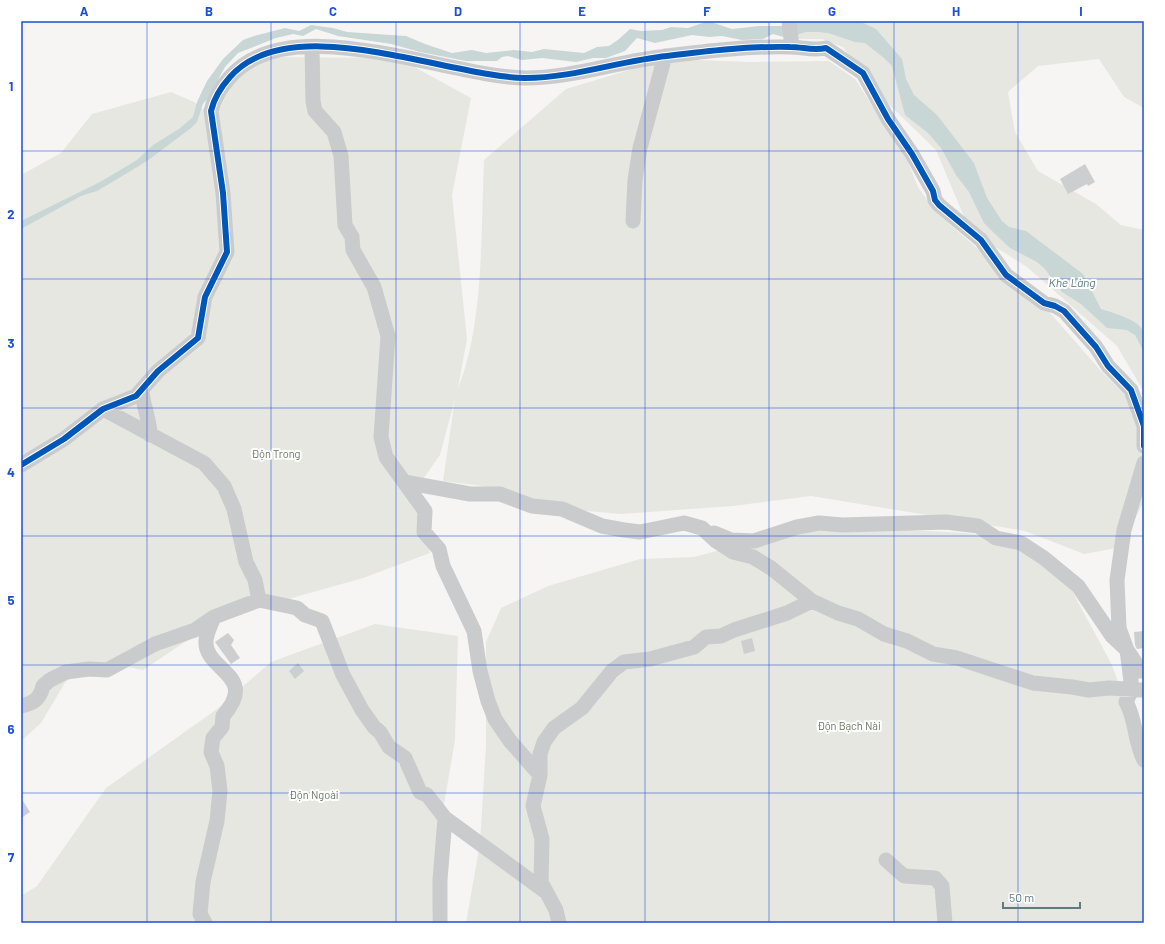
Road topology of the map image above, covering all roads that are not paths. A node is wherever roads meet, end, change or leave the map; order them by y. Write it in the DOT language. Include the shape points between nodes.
graph roads {
  1 [pos="790,32"];
  2 [pos="312,47"];
  3 [pos="665,56"];
  4 [pos="633,221"];
  5 [pos="142,389"];
  6 [pos="1131,390"];
  7 [pos="1144,405"];
  8 [pos="104,409"];
  9 [pos="150,435"];
  10 [pos="1144,446"];
  11 [pos="1144,463"];
  12 [pos="21,465"];
  13 [pos="404,482"];
  14 [pos="702,528"];
  15 [pos="259,600"];
  16 [pos="812,601"];
  17 [pos="214,617"];
  18 [pos="1127,650"];
  19 [pos="1144,671"];
  20 [pos="1138,689"];
  21 [pos="21,706"];
  22 [pos="1144,760"];
  23 [pos="540,775"];
  24 [pos="444,818"];
  25 [pos="886,860"];
  26 [pos="546,892"];
  27 [pos="205,923"];
  28 [pos="440,923"];
  29 [pos="559,923"];
  30 [pos="945,923"];
  1 -- 3 [label="street"];
  1 -- 6 [label="street" via="817,50 826,48 863,73 888,119 934,191 935,200 981,240 1006,275 1044,303 1064,311 1096,347 1108,366"];
  2 -- 3 [label="street" via="384,54 525,78"];
  2 -- 5 [label="street" via="260,54 246,62 225,82 213,103 211,111 223,193 227,252 205,297 198,338"];
  2 -- 13 [label="street" via="313,101 315,110 334,132 341,156 345,225 352,237 353,250 374,287 388,336 382,438 386,457"];
  3 -- 4 [label="street" via="640,148"];
  5 -- 8 [label="street" via="136,396"];
  5 -- 9 [label="street"];
  6 -- 7 [label="street"];
  6 -- 10 [label="street" via="1144,426"];
  8 -- 9 [label="street"];
  8 -- 12 [label="street" via="64,439"];
  9 -- 15 [label="street" via="204,463 224,486 234,509 246,562 255,580"];
  11 -- 18 [label="street" via="1124,530 1118,580 1119,628"];
  13 -- 14 [label="street" via="470,494 500,494 532,506 562,509 602,526 624,530 640,532 684,523"];
  13 -- 23 [label="street" via="425,511 424,532 439,549 443,566 474,631 480,671 495,719 510,741"];
  14 -- 16 [label="street" via="733,552 753,557 770,568"];
  14 -- 18 [label="street" via="731,540 754,541 797,527 819,523 843,525 946,522 978,526 996,538 1021,543 1078,586 1112,636"];
  15 -- 17 [label="street"];
  15 -- 24 [label="street" via="297,608 305,615 322,621 343,675 362,710 389,747 405,758 420,792 427,796"];
  16 -- 20 [label="street" via="858,619 884,634 907,640 933,654 957,658 1026,682 1089,690"];
  16 -- 23 [label="street" via="787,613 721,636 706,637 694,647 650,659 624,662 612,670 582,708 554,728 544,742 540,754"];
  17 -- 21 [label="street" via="195,630 155,644 107,670 89,669 59,674 43,686 41,694 32,703"];
  17 -- 27 [label="street" via="206,641 208,650 210,656 232,678 235,694 230,708 223,716 222,727 213,738 211,752 217,766 220,791 217,821 203,882 200,914"];
  18 -- 19 [label="street" via="1141,671"];
  18 -- 20 [label="street"];
  20 -- 22 [label="street" via="1126,702 1131,710 1133,727"];
  23 -- 26 [label="street" via="533,806 542,839 541,882"];
  24 -- 26 [label="street"];
  24 -- 28 [label="street"];
  25 -- 30 [label="street" via="904,876 935,878 942,886"];
  26 -- 29 [label="street" via="556,910"];
}
